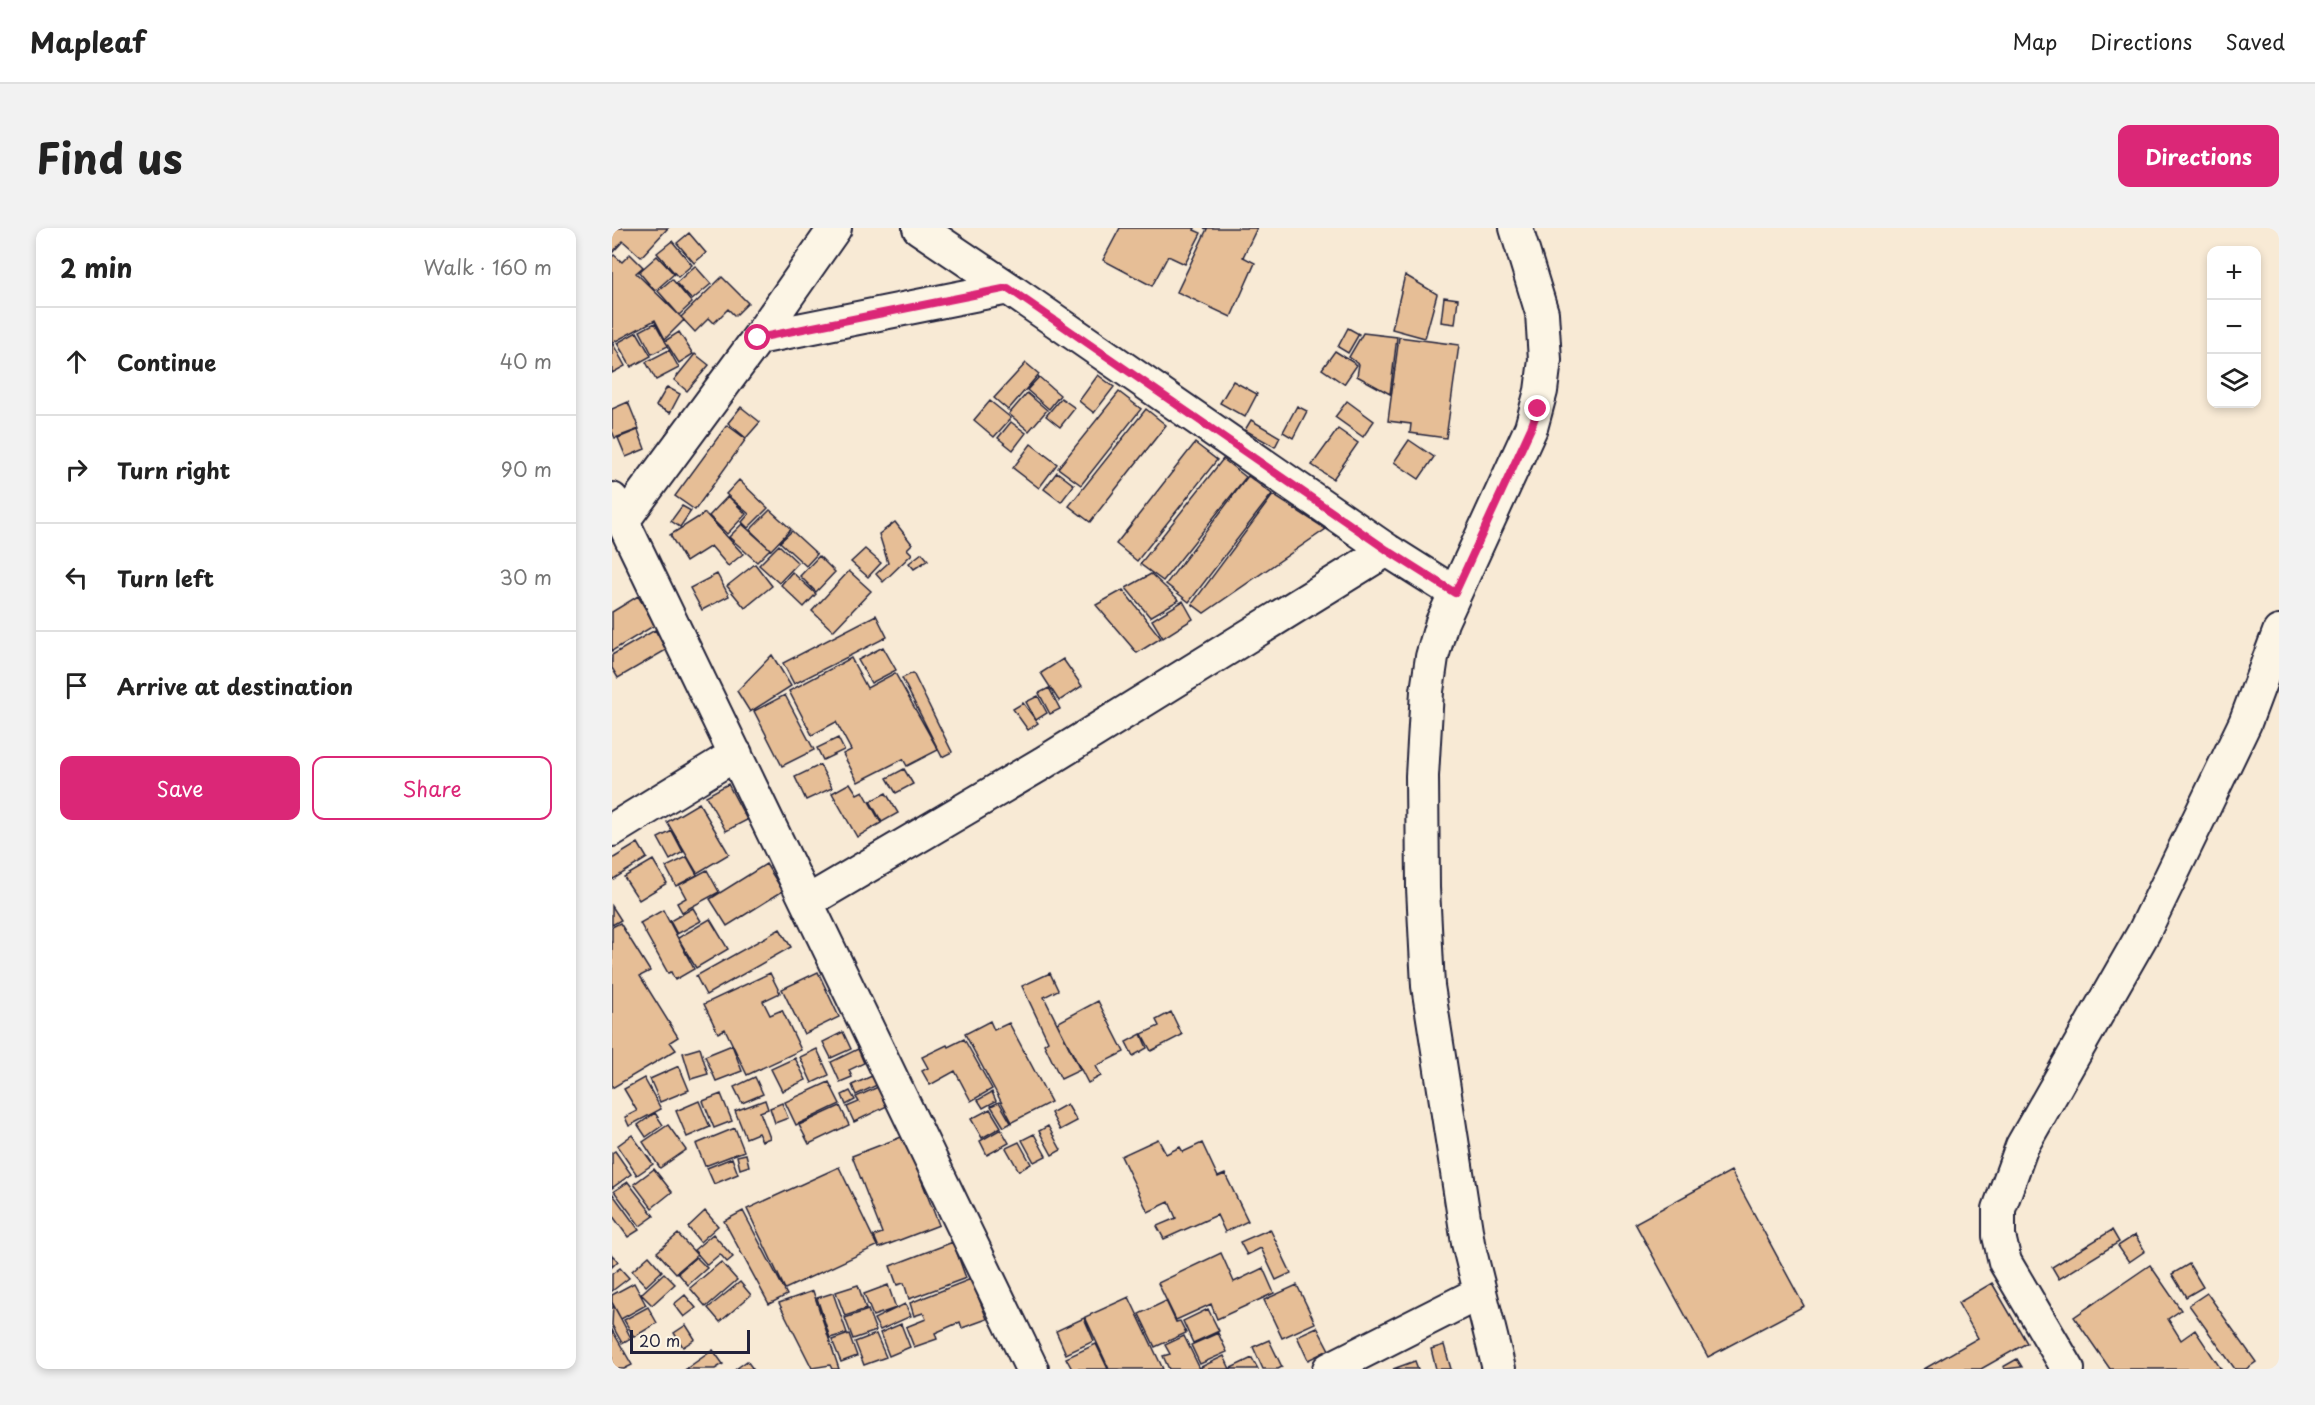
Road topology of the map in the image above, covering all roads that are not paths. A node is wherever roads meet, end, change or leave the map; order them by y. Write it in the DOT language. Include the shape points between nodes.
graph roads {
  1 [pos="835,228"];
  2 [pos="919,228"];
  3 [pos="1516,228"];
  4 [pos="1008,288"];
  5 [pos="758,338"];
  6 [pos="617,510"];
  7 [pos="1387,550"];
  8 [pos="1455,593"];
  9 [pos="2279,632"];
  10 [pos="736,754"];
  11 [pos="612,830"];
  12 [pos="807,902"];
  13 [pos="1479,1293"];
  14 [pos="1032,1369"];
  15 [pos="1329,1369"];
  16 [pos="1499,1369"];
  17 [pos="2068,1369"];
  1 -- 5 [label="street"];
  2 -- 4 [label="street"];
  3 -- 8 [label="street" via="1542,313 1545,360 1541,391 1531,428"];
  4 -- 5 [label="street"];
  4 -- 7 [label="street"];
  5 -- 6 [label="street"];
  6 -- 10 [label="street"];
  7 -- 8 [label="street"];
  7 -- 12 [label="street" via="1043,763"];
  8 -- 13 [label="street" via="1432,657 1427,691 1422,776 1423,888 1428,986 1459,1193"];
  9 -- 17 [label="street" via="2245,723 2200,817 2144,932 2022,1146 1999,1209 1999,1236 2005,1262"];
  10 -- 11 [label="street"];
  10 -- 12 [label="street"];
  12 -- 14 [label="street"];
  13 -- 15 [label="street"];
  13 -- 16 [label="street"];
}
